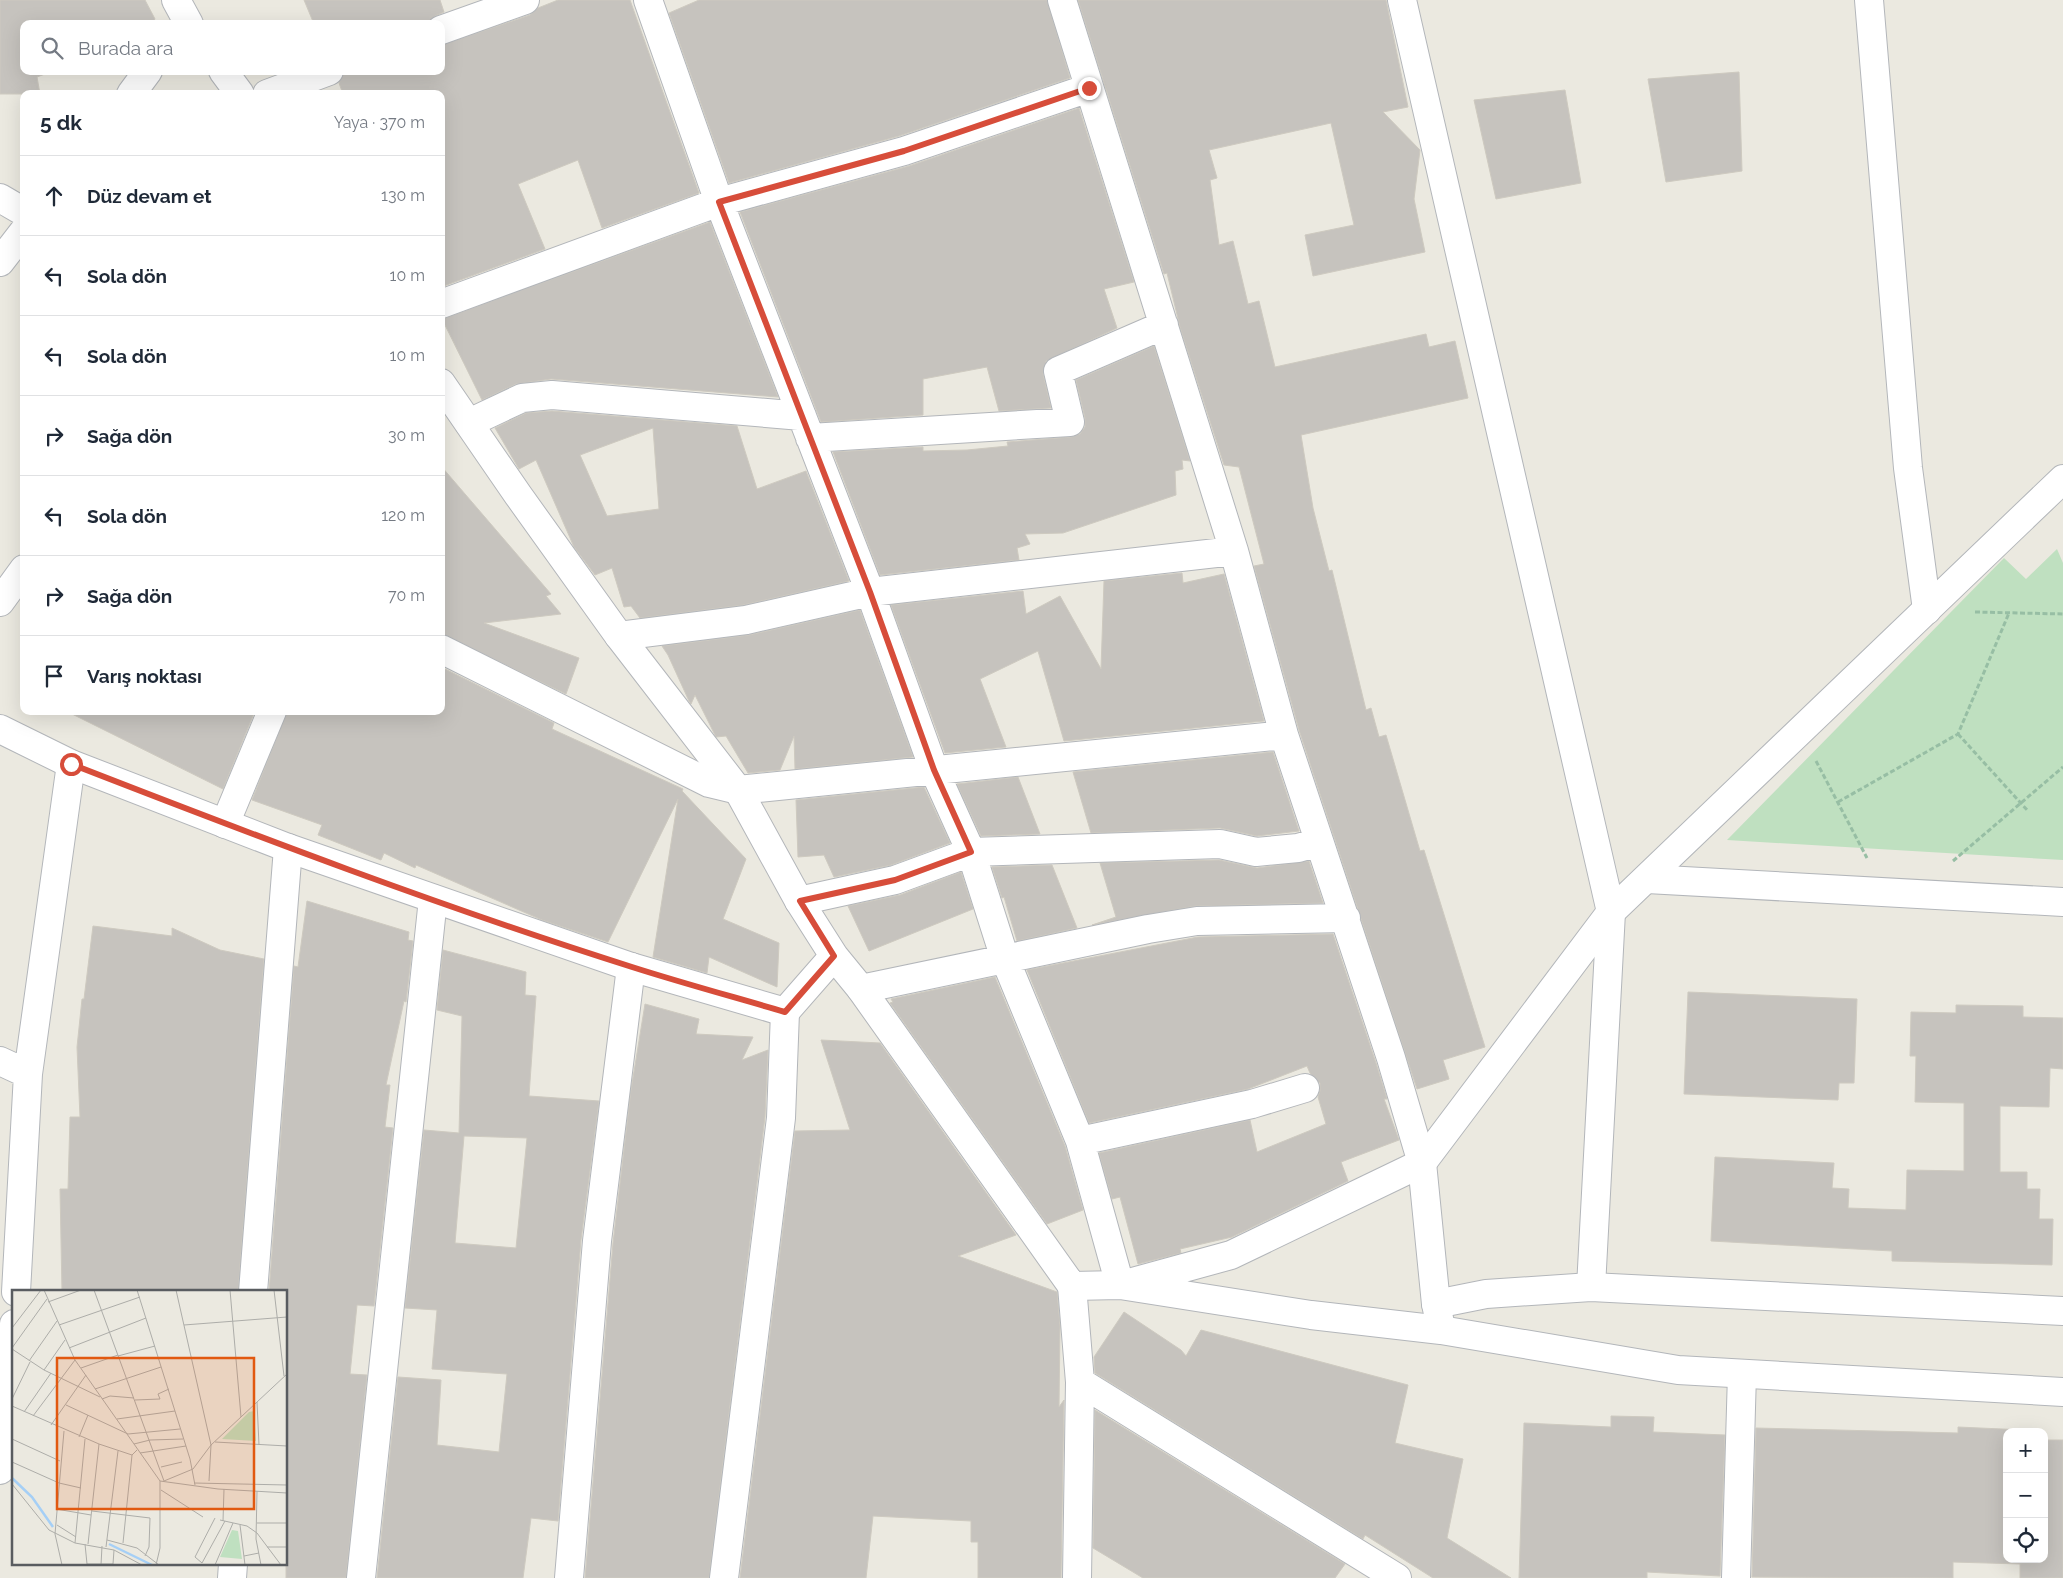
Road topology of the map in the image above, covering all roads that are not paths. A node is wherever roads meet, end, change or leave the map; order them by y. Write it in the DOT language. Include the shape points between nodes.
graph roads {
  1 [pos="525,0"];
  2 [pos="648,0"];
  3 [pos="1062,0"];
  4 [pos="1402,0"];
  5 [pos="1869,0"];
  6 [pos="445,29"];
  7 [pos="145,75"];
  8 [pos="226,75"];
  9 [pos="318,75"];
  10 [pos="1089,88"];
  11 [pos="134,90"];
  12 [pos="237,90"];
  13 [pos="278,90"];
  14 [pos="0,198"];
  15 [pos="719,202"];
  16 [pos="20,210"];
  17 [pos="20,236"];
  18 [pos="0,262"];
  19 [pos="445,303"];
  20 [pos="1164,325"];
  21 [pos="452,402"];
  22 [pos="806,427"];
  23 [pos="2063,479"];
  24 [pos="1234,551"];
  25 [pos="20,575"];
  26 [pos="870,592"];
  27 [pos="0,602"];
  28 [pos="1927,610"];
  29 [pos="619,636"];
  30 [pos="445,651"];
  31 [pos="270,715"];
  32 [pos="0,729"];
  33 [pos="1284,735"];
  34 [pos="71,764"];
  35 [pos="934,770"];
  36 [pos="738,790"];
  37 [pos="225,824"];
  38 [pos="1319,842"];
  39 [pos="288,848"];
  40 [pos="971,852"];
  41 [pos="1648,879"];
  42 [pos="433,899"];
  43 [pos="800,901"];
  44 [pos="2063,902"];
  45 [pos="1611,912"];
  46 [pos="1346,918"];
  47 [pos="834,956"];
  48 [pos="1005,959"];
  49 [pos="631,967"];
  50 [pos="861,989"];
  51 [pos="785,1012"];
  52 [pos="0,1061"];
  53 [pos="28,1074"];
  54 [pos="1305,1088"];
  55 [pos="1080,1141"];
  56 [pos="1422,1163"];
  57 [pos="1120,1285"];
  58 [pos="1072,1286"];
  59 [pos="1591,1287"];
  60 [pos="16,1290"];
  61 [pos="253,1290"];
  62 [pos="0,1299"];
  63 [pos="12,1304"];
  64 [pos="1436,1304"];
  65 [pos="2063,1311"];
  66 [pos="1441,1330"];
  67 [pos="12,1345"];
  68 [pos="1742,1374"];
  69 [pos="1080,1382"];
  70 [pos="2063,1392"];
  71 [pos="0,1470"];
  72 [pos="361,1578"];
  73 [pos="569,1578"];
  74 [pos="724,1578"];
  75 [pos="1077,1578"];
  76 [pos="1397,1578"];
  77 [pos="1736,1578"];
  1 -- 6 [label="street"];
  2 -- 15 [label="street"];
  3 -- 10 [label="street"];
  4 -- 45 [label="street"];
  5 -- 28 [label="street" via="1908,468"];
  7 -- 11 [label="street"];
  8 -- 12 [label="street"];
  9 -- 13 [label="street"];
  10 -- 15 [label="street" via="904,151"];
  10 -- 20 [label="street"];
  14 -- 16 [label="street"];
  15 -- 19 [label="street"];
  15 -- 22 [label="street"];
  17 -- 18 [label="street"];
  20 -- 22 [label="street" via="1058,371 1070,422"];
  20 -- 24 [label="street"];
  21 -- 22 [label="street" via="552,395"];
  21 -- 29 [label="street"];
  22 -- 26 [label="street"];
  23 -- 28 [label="street"];
  24 -- 26 [label="street"];
  24 -- 33 [label="street"];
  25 -- 27 [label="street"];
  26 -- 29 [label="street" via="746,620"];
  26 -- 35 [label="street"];
  28 -- 41 [label="street"];
  29 -- 36 [label="street"];
  30 -- 36 [label="street" via="709,783"];
  31 -- 37 [label="street"];
  32 -- 34 [label="street"];
  33 -- 35 [label="street"];
  33 -- 38 [label="street"];
  34 -- 37 [label="street"];
  34 -- 53 [label="street"];
  35 -- 36 [label="street"];
  35 -- 40 [label="street"];
  36 -- 43 [label="street"];
  37 -- 39 [label="street"];
  38 -- 40 [label="street" via="1298,848 1256,852 1220,844"];
  38 -- 46 [label="street"];
  39 -- 42 [label="street"];
  39 -- 61 [label="street"];
  40 -- 43 [label="street" via="895,880"];
  40 -- 48 [label="street"];
  41 -- 44 [label="street"];
  41 -- 45 [label="street"];
  42 -- 49 [label="street"];
  42 -- 72 [label="street"];
  43 -- 47 [label="street"];
  45 -- 56 [label="street"];
  45 -- 59 [label="street"];
  46 -- 48 [label="street" via="1197,922"];
  46 -- 56 [label="street"];
  47 -- 50 [label="street"];
  47 -- 51 [label="street"];
  48 -- 50 [label="street"];
  48 -- 55 [label="street"];
  49 -- 51 [label="street"];
  49 -- 73 [label="street" via="597,1241"];
  50 -- 58 [label="street"];
  51 -- 74 [label="street" via="780,1118"];
  52 -- 53 [label="street"];
  53 -- 60 [label="street"];
  54 -- 55 [label="street" via="1252,1104"];
  55 -- 57 [label="street"];
  56 -- 57 [label="street" via="1231,1255"];
  56 -- 64 [label="street"];
  57 -- 58 [label="street"];
  57 -- 66 [label="street" via="1311,1315"];
  58 -- 69 [label="street"];
  59 -- 64 [label="street" via="1486,1294"];
  59 -- 65 [label="street"];
  62 -- 63 [label="street"];
  64 -- 66 [label="street"];
  66 -- 68 [label="street" via="1678,1370"];
  67 -- 71 [label="street"];
  68 -- 70 [label="street"];
  68 -- 77 [label="street"];
  69 -- 75 [label="street"];
  69 -- 76 [label="street"];
}
